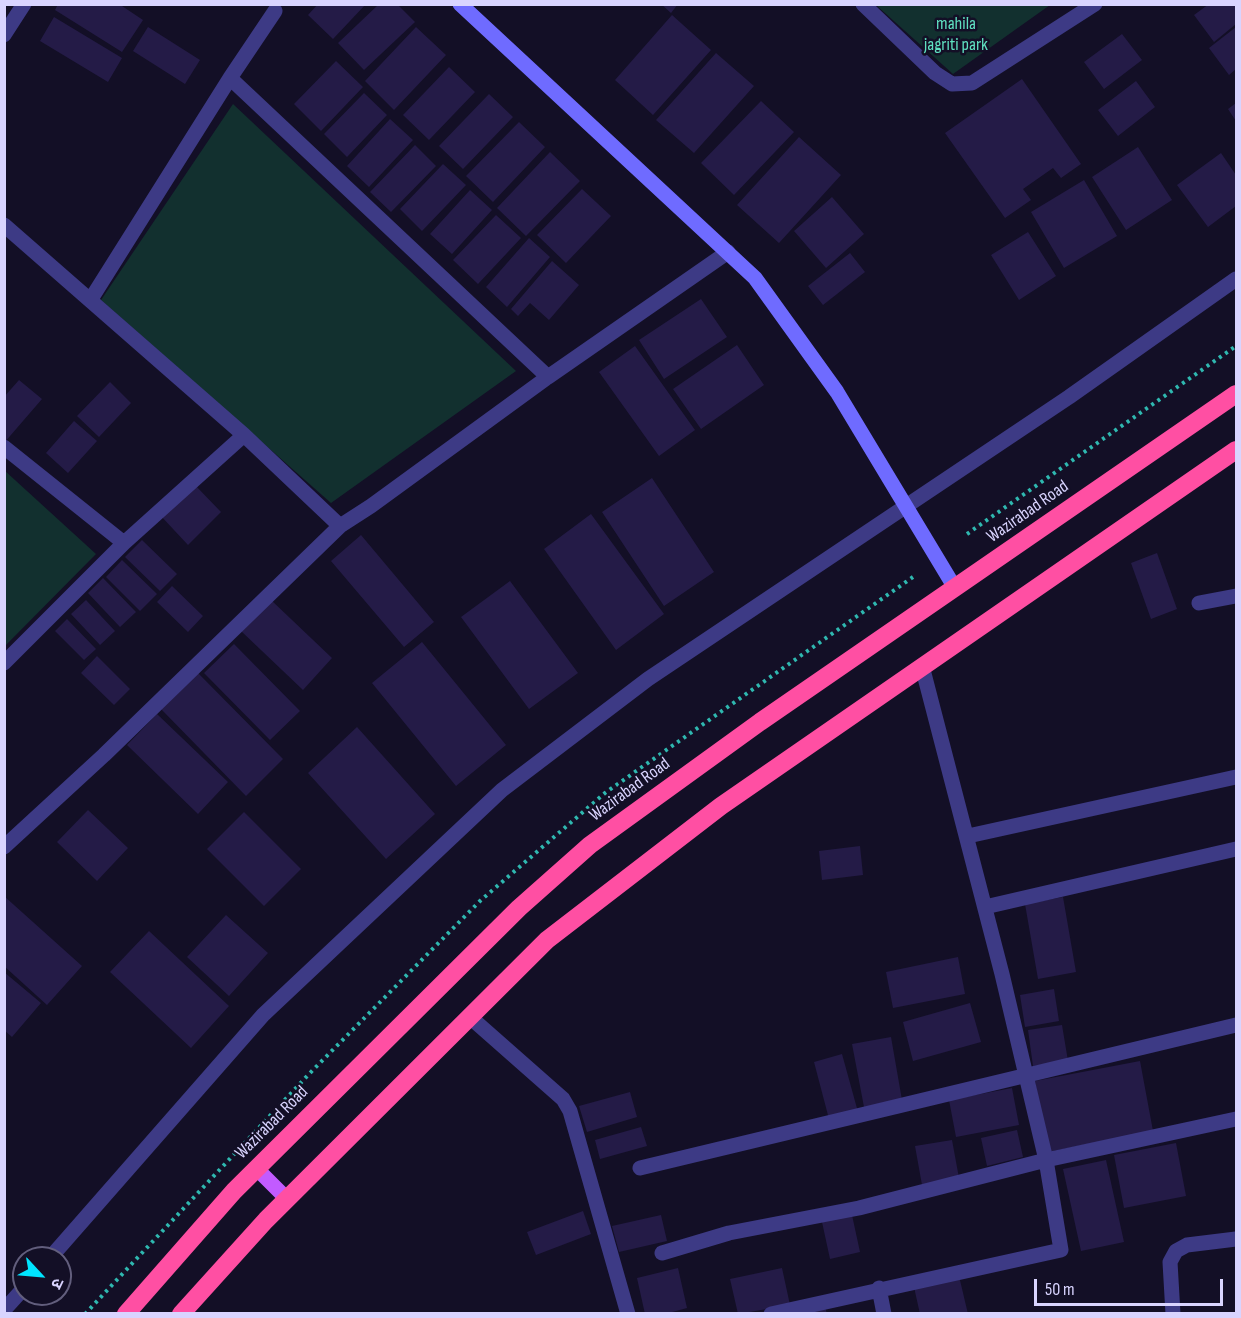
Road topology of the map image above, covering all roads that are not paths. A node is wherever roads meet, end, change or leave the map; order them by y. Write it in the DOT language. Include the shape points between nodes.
graph roads {
  1 [pos="24,4"];
  2 [pos="460,4"];
  3 [pos="863,4"];
  4 [pos="1095,4"];
  5 [pos="275,11"];
  6 [pos="4,35"];
  7 [pos="230,78"];
  8 [pos="4,225"];
  9 [pos="728,252"];
  10 [pos="1236,279"];
  11 [pos="91,299"];
  12 [pos="548,377"];
  13 [pos="1236,394"];
  14 [pos="244,435"];
  15 [pos="4,447"];
  16 [pos="1236,450"];
  17 [pos="906,507"];
  18 [pos="340,526"];
  19 [pos="124,543"];
  20 [pos="955,588"];
  21 [pos="1236,596"];
  22 [pos="1199,603"];
  23 [pos="4,663"];
  24 [pos="922,666"];
  25 [pos="1236,777"];
  26 [pos="968,836"];
  27 [pos="4,847"];
  28 [pos="1236,849"];
  29 [pos="985,907"];
  30 [pos="470,1017"];
  31 [pos="1236,1025"];
  32 [pos="1026,1077"];
  33 [pos="1236,1119"];
  34 [pos="1046,1160"];
  35 [pos="640,1168"];
  36 [pos="257,1169"];
  37 [pos="287,1199"];
  38 [pos="1236,1239"];
  39 [pos="61,1246"];
  40 [pos="662,1253"];
  41 [pos="879,1288"];
  42 [pos="126,1314"];
  43 [pos="181,1314"];
  44 [pos="628,1314"];
  45 [pos="771,1314"];
  46 [pos="884,1314"];
  47 [pos="1173,1314"];
  1 -- 6 [label="street"];
  2 -- 9 [label="street"];
  3 -- 4 [label="street" via="935,73 952,84 972,83"];
  5 -- 7 [label="street"];
  7 -- 11 [label="street"];
  7 -- 12 [label="street"];
  8 -- 11 [label="street"];
  9 -- 12 [label="street"];
  9 -- 17 [label="street" via="755,278 837,392"];
  10 -- 17 [label="street"];
  11 -- 14 [label="street"];
  12 -- 18 [label="street"];
  13 -- 20 [label="highway, Wazirabad Road"];
  14 -- 18 [label="street"];
  14 -- 19 [label="street"];
  15 -- 19 [label="street"];
  16 -- 24 [label="highway"];
  17 -- 20 [label="street"];
  17 -- 39 [label="street" via="648,679 502,790 263,1015"];
  18 -- 27 [label="street"];
  19 -- 23 [label="street"];
  20 -- 36 [label="highway, Wazirabad Road" via="590,845 519,908"];
  21 -- 22 [label="street"];
  24 -- 26 [label="street"];
  24 -- 30 [label="highway" via="721,806 547,940"];
  25 -- 26 [label="street"];
  26 -- 29 [label="street"];
  28 -- 29 [label="street"];
  29 -- 32 [label="street"];
  30 -- 37 [label="highway"];
  30 -- 44 [label="street" via="562,1099 570,1111"];
  31 -- 32 [label="street"];
  32 -- 34 [label="street"];
  32 -- 35 [label="street"];
  33 -- 34 [label="street"];
  34 -- 40 [label="street" via="859,1208 729,1233"];
  34 -- 41 [label="street" via="1062,1250"];
  36 -- 37 [label="main road"];
  36 -- 42 [label="highway, Wazirabad Road"];
  37 -- 43 [label="highway"];
  38 -- 47 [label="street" via="1187,1245 1176,1251 1170,1262"];
  41 -- 45 [label="street"];
  41 -- 46 [label="street"];
}
